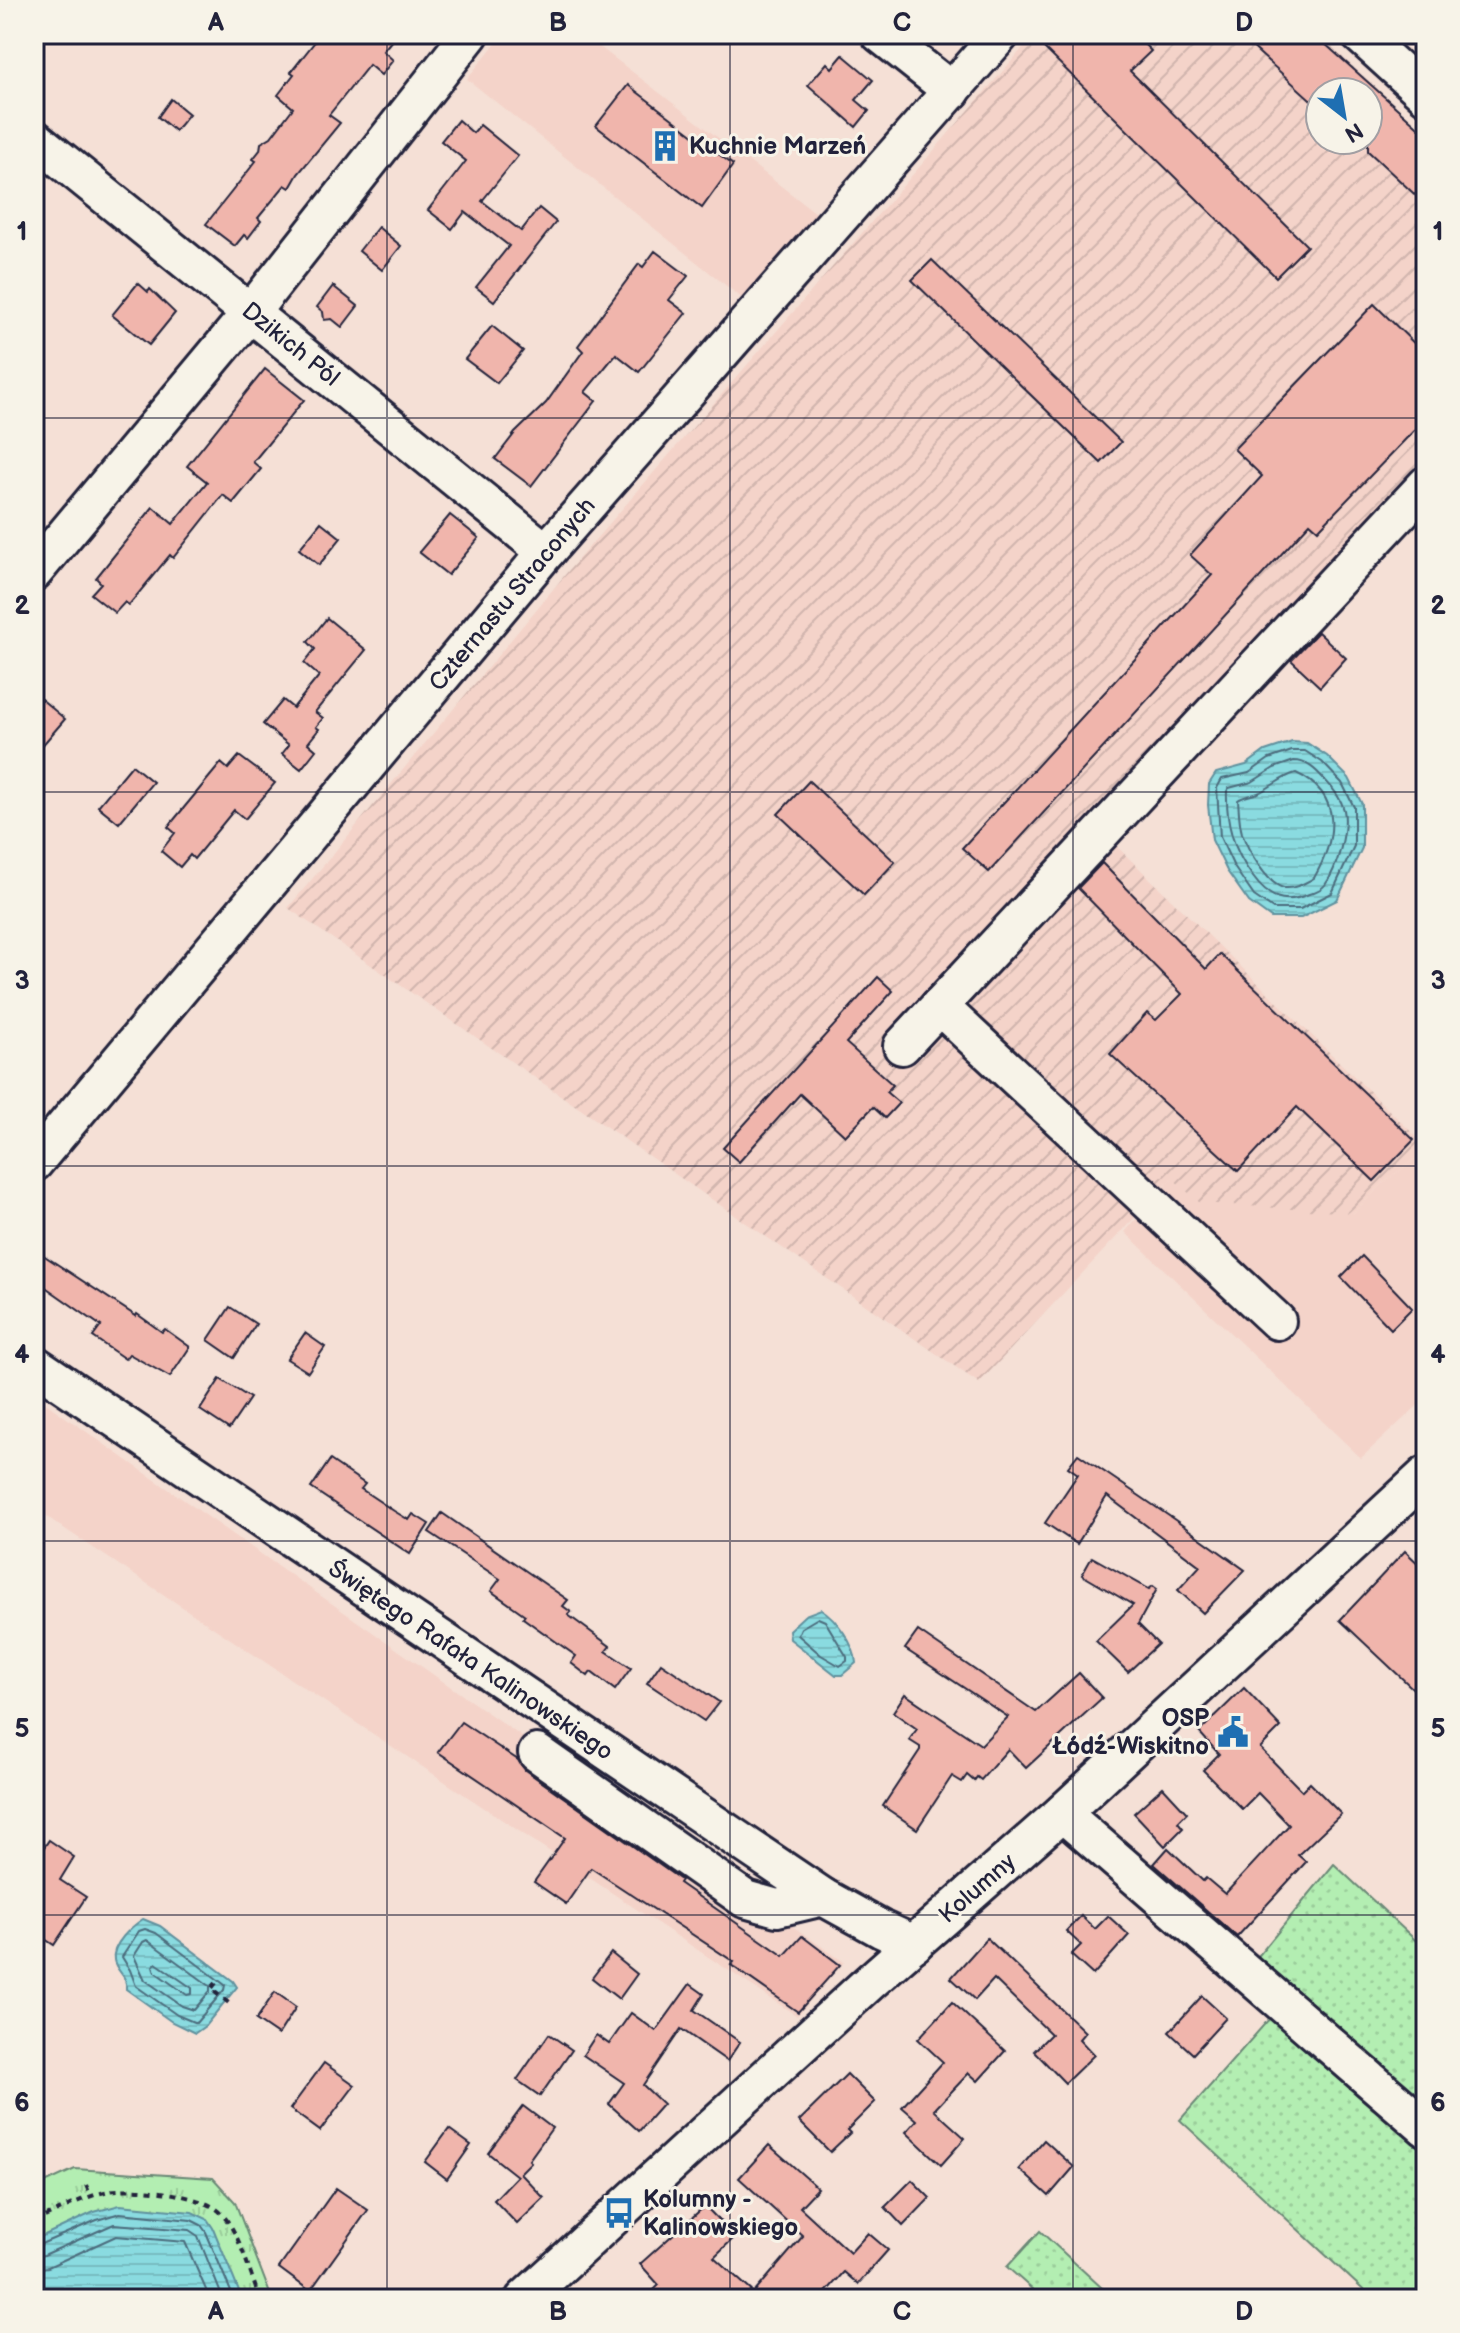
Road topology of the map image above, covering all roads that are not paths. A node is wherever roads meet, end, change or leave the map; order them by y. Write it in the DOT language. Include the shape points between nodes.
graph roads {
  1 [pos="470,34"];
  2 [pos="880,34"];
  3 [pos="1001,34"];
  4 [pos="1359,34"];
  5 [pos="952,91"];
  6 [pos="1426,95"];
  7 [pos="34,138"];
  8 [pos="251,312"];
  9 [pos="1426,485"];
  10 [pos="546,552"];
  11 [pos="34,572"];
  12 [pos="939,1006"];
  13 [pos="902,1046"];
  14 [pos="34,1163"];
  15 [pos="1277,1321"];
  16 [pos="34,1364"];
  17 [pos="1426,1475"];
  18 [pos="537,1753"];
  19 [pos="1062,1813"];
  20 [pos="823,1897"];
  21 [pos="914,1944"];
  22 [pos="1426,2128"];
  23 [pos="524,2299"];
  1 -- 8 [label="street"];
  2 -- 5 [label="street"];
  3 -- 5 [label="street, Czternastu Straconych"];
  4 -- 6 [label="street"];
  5 -- 10 [label="street, Czternastu Straconych"];
  7 -- 8 [label="street, Dzikich Pól"];
  8 -- 10 [label="street, Dzikich Pól"];
  8 -- 11 [label="street"];
  9 -- 12 [label="street"];
  10 -- 14 [label="street, Czternastu Straconych"];
  12 -- 13 [label="street"];
  12 -- 15 [label="street"];
  16 -- 20 [label="street, Świętego Rafała Kalinowskiego"];
  17 -- 19 [label="street, Kolumny"];
  18 -- 20 [label="street" via="745,1899 777,1908"];
  19 -- 21 [label="street, Kolumny"];
  19 -- 22 [label="street"];
  20 -- 21 [label="street, Świętego Rafała Kalinowskiego"];
  21 -- 23 [label="street, Kolumny"];
}
